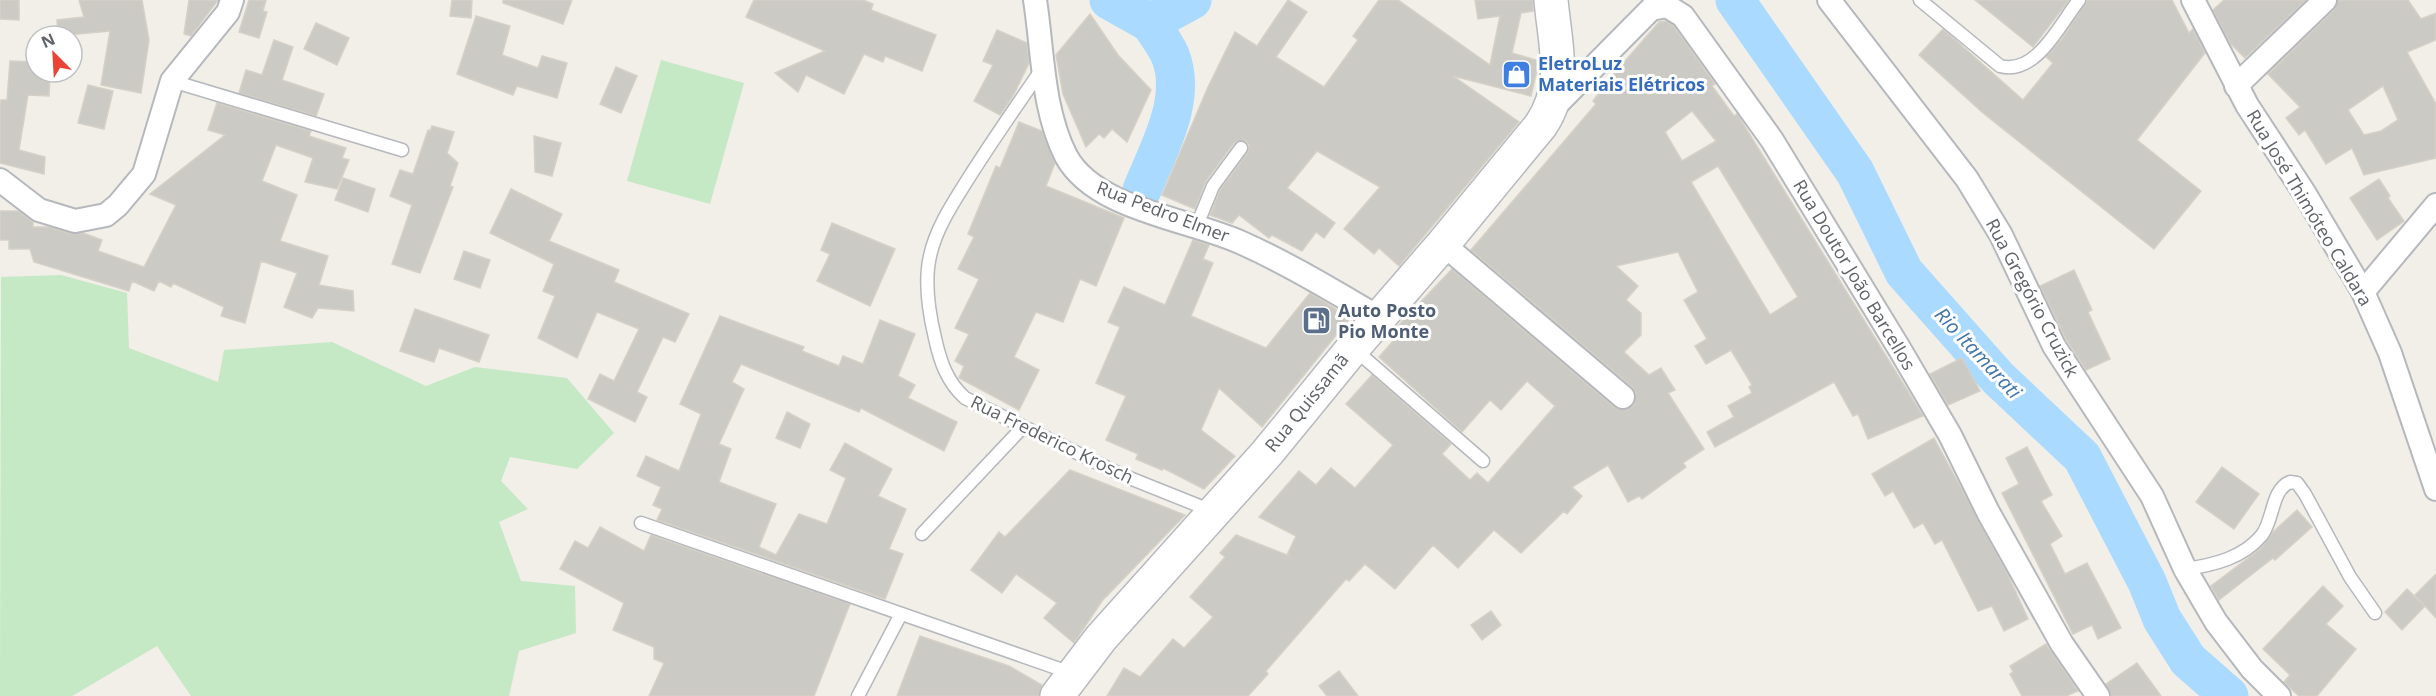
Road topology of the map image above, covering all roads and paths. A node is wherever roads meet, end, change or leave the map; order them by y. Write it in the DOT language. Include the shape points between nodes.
graph roads {
  1 [pos="232,0"];
  2 [pos="1035,0"];
  3 [pos="1551,0"];
  4 [pos="1829,0"];
  5 [pos="1920,0"];
  6 [pos="2079,0"];
  7 [pos="2193,0"];
  8 [pos="2325,0"];
  9 [pos="1042,69"];
  10 [pos="172,81"];
  11 [pos="2236,86"];
  12 [pos="1552,108"];
  13 [pos="1241,148"];
  14 [pos="402,150"];
  15 [pos="0,180"];
  16 [pos="2436,205"];
  17 [pos="1197,225"];
  18 [pos="1443,244"];
  19 [pos="2363,292"];
  20 [pos="1378,317"];
  21 [pos="1353,348"];
  22 [pos="1623,397"];
  23 [pos="1022,428"];
  24 [pos="1483,461"];
  25 [pos="2436,489"];
  26 [pos="1215,513"];
  27 [pos="641,523"];
  28 [pos="922,534"];
  29 [pos="2185,569"];
  30 [pos="2375,613"];
  31 [pos="901,614"];
  32 [pos="1065,685"];
  33 [pos="858,696"];
  34 [pos="2098,696"];
  35 [pos="2279,696"];
  1 -- 10 [label="street" via="228,12"];
  2 -- 9 [label="street, Rua Pedro Elmer"];
  3 -- 12 [label="street, Rua Quissamã" via="1558,72 1558,92"];
  4 -- 29 [label="street, Rua Gregório Cruzick" via="1967,179 2001,235 2054,346 2152,496"];
  5 -- 6 [label="lane" via="2000,66 2011,69 2033,59"];
  7 -- 11 [label="street, Rua José Thimóteo Caldara"];
  8 -- 11 [label="street"];
  9 -- 17 [label="street, Rua Pedro Elmer" via="1057,132 1079,175 1106,194"];
  9 -- 23 [label="lane, Rua Frederico Krosch" via="949,210 929,257 927,286 932,326 948,380 965,398"];
  10 -- 14 [label="lane"];
  10 -- 15 [label="street" via="144,174 106,215 75,221 39,210"];
  11 -- 19 [label="street, Rua José Thimóteo Caldara"];
  12 -- 18 [label="street, Rua Quissamã" via="1507,169"];
  12 -- 34 [label="street, Rua Doutor João Barcellos" via="1651,9 1667,6 1683,16 1772,141 1899,348 2062,644"];
  13 -- 17 [label="lane" via="1213,186"];
  16 -- 19 [label="street"];
  17 -- 20 [label="street, Rua Pedro Elmer" via="1284,263"];
  18 -- 20 [label="street, Rua Quissamã"];
  18 -- 22 [label="street"];
  19 -- 25 [label="street, Rua José Thimóteo Caldara" via="2390,353"];
  20 -- 21 [label="street, Rua Quissamã"];
  21 -- 24 [label="lane"];
  21 -- 26 [label="street, Rua Quissamã"];
  23 -- 26 [label="lane, Rua Frederico Krosch"];
  23 -- 28 [label="lane"];
  26 -- 32 [label="street, Rua Quissamã" via="1130,604"];
  27 -- 31 [label="lane"];
  29 -- 30 [label="lane" via="2226,560 2245,550 2262,534 2280,489 2290,482 2297,483 2350,578"];
  29 -- 35 [label="street, Rua Gregório Cruzick" via="2216,622 2252,669"];
  31 -- 32 [label="lane"];
  31 -- 33 [label="lane"];
}
